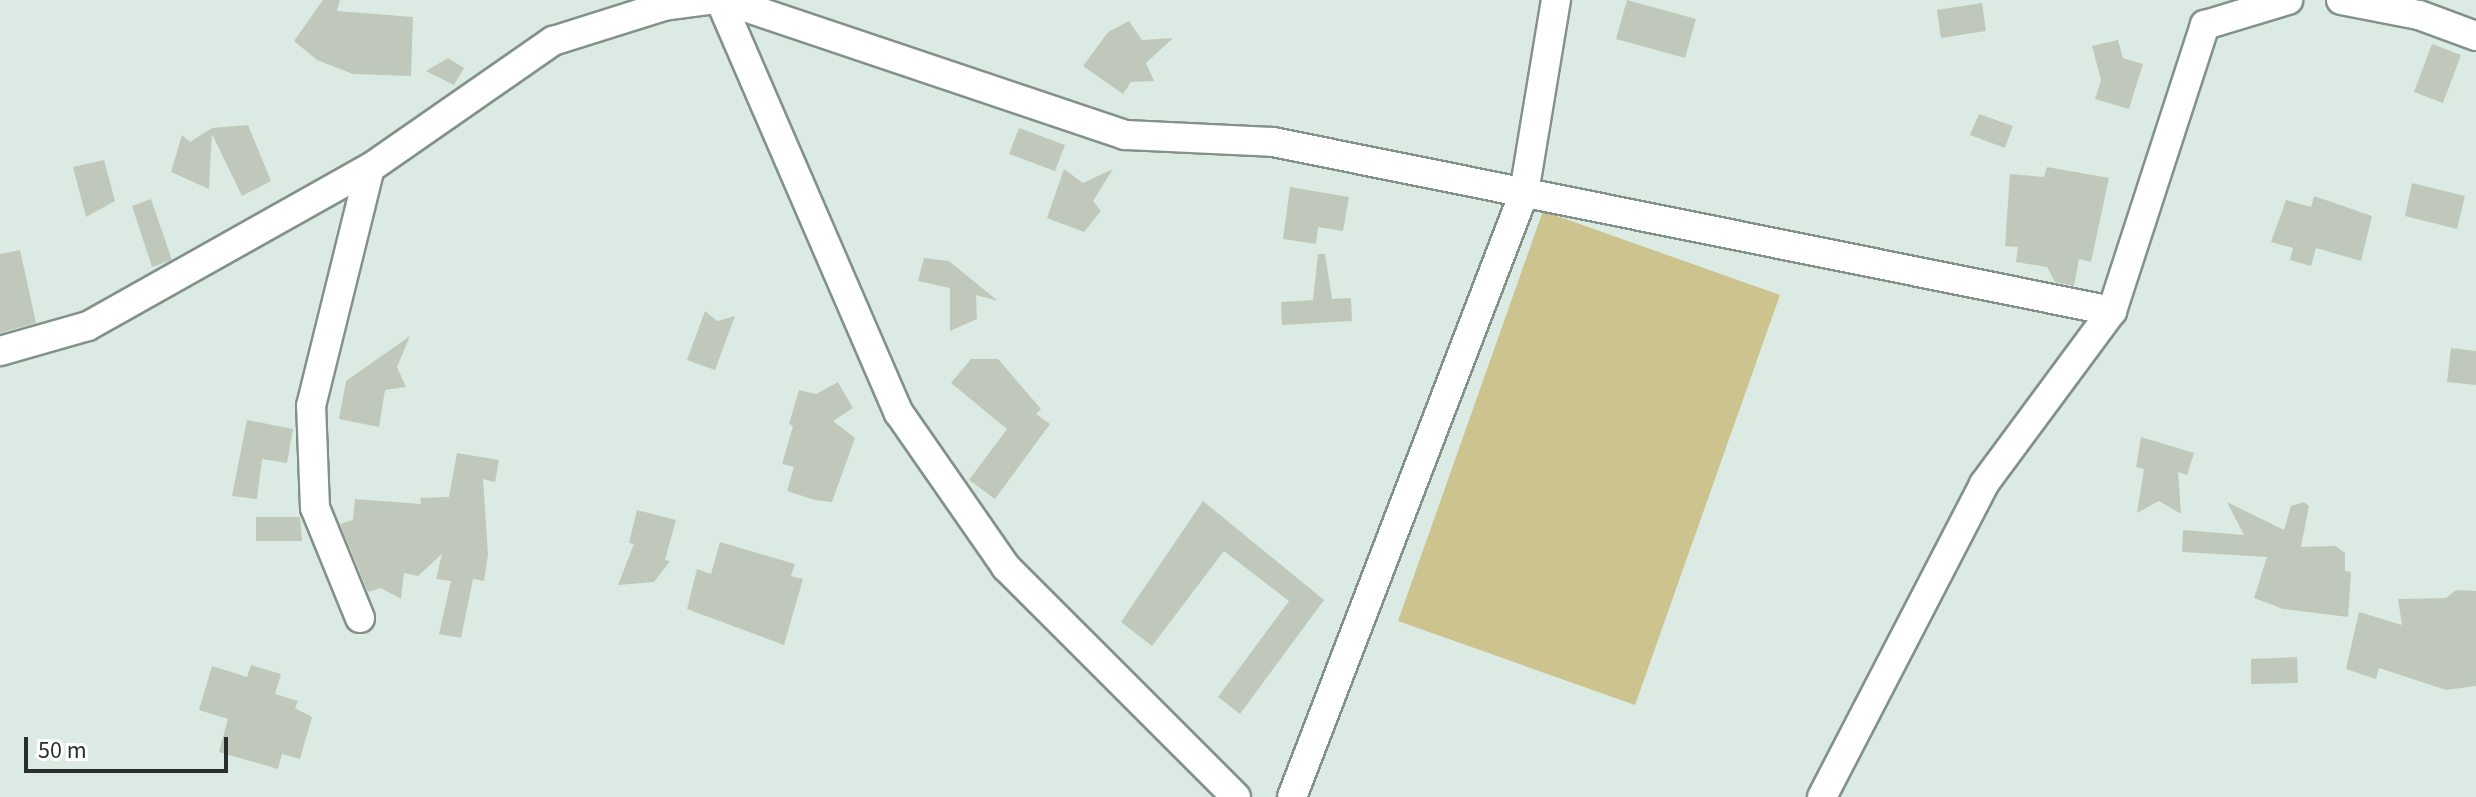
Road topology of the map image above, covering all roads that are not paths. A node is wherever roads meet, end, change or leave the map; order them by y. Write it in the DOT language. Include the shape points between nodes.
graph roads {
  1 [pos="708,0"];
  2 [pos="722,0"];
  3 [pos="1556,0"];
  4 [pos="2288,0"];
  5 [pos="2341,0"];
  6 [pos="2476,36"];
  7 [pos="370,168"];
  8 [pos="1524,193"];
  9 [pos="2112,311"];
  10 [pos="0,351"];
  11 [pos="360,618"];
  12 [pos="1236,797"];
  13 [pos="1292,797"];
  14 [pos="1822,797"];
  1 -- 7 [label="street" via="664,6 553,41"];
  2 -- 8 [label="street" via="1125,135 1273,142"];
  2 -- 12 [label="street" via="899,413 1006,567"];
  3 -- 8 [label="street"];
  4 -- 9 [label="street" via="2205,25"];
  5 -- 6 [label="street" via="2419,15"];
  7 -- 10 [label="street" via="88,326"];
  7 -- 11 [label="street" via="311,406 315,508"];
  8 -- 9 [label="street"];
  8 -- 13 [label="street"];
  9 -- 14 [label="street" via="1984,484"];
}
